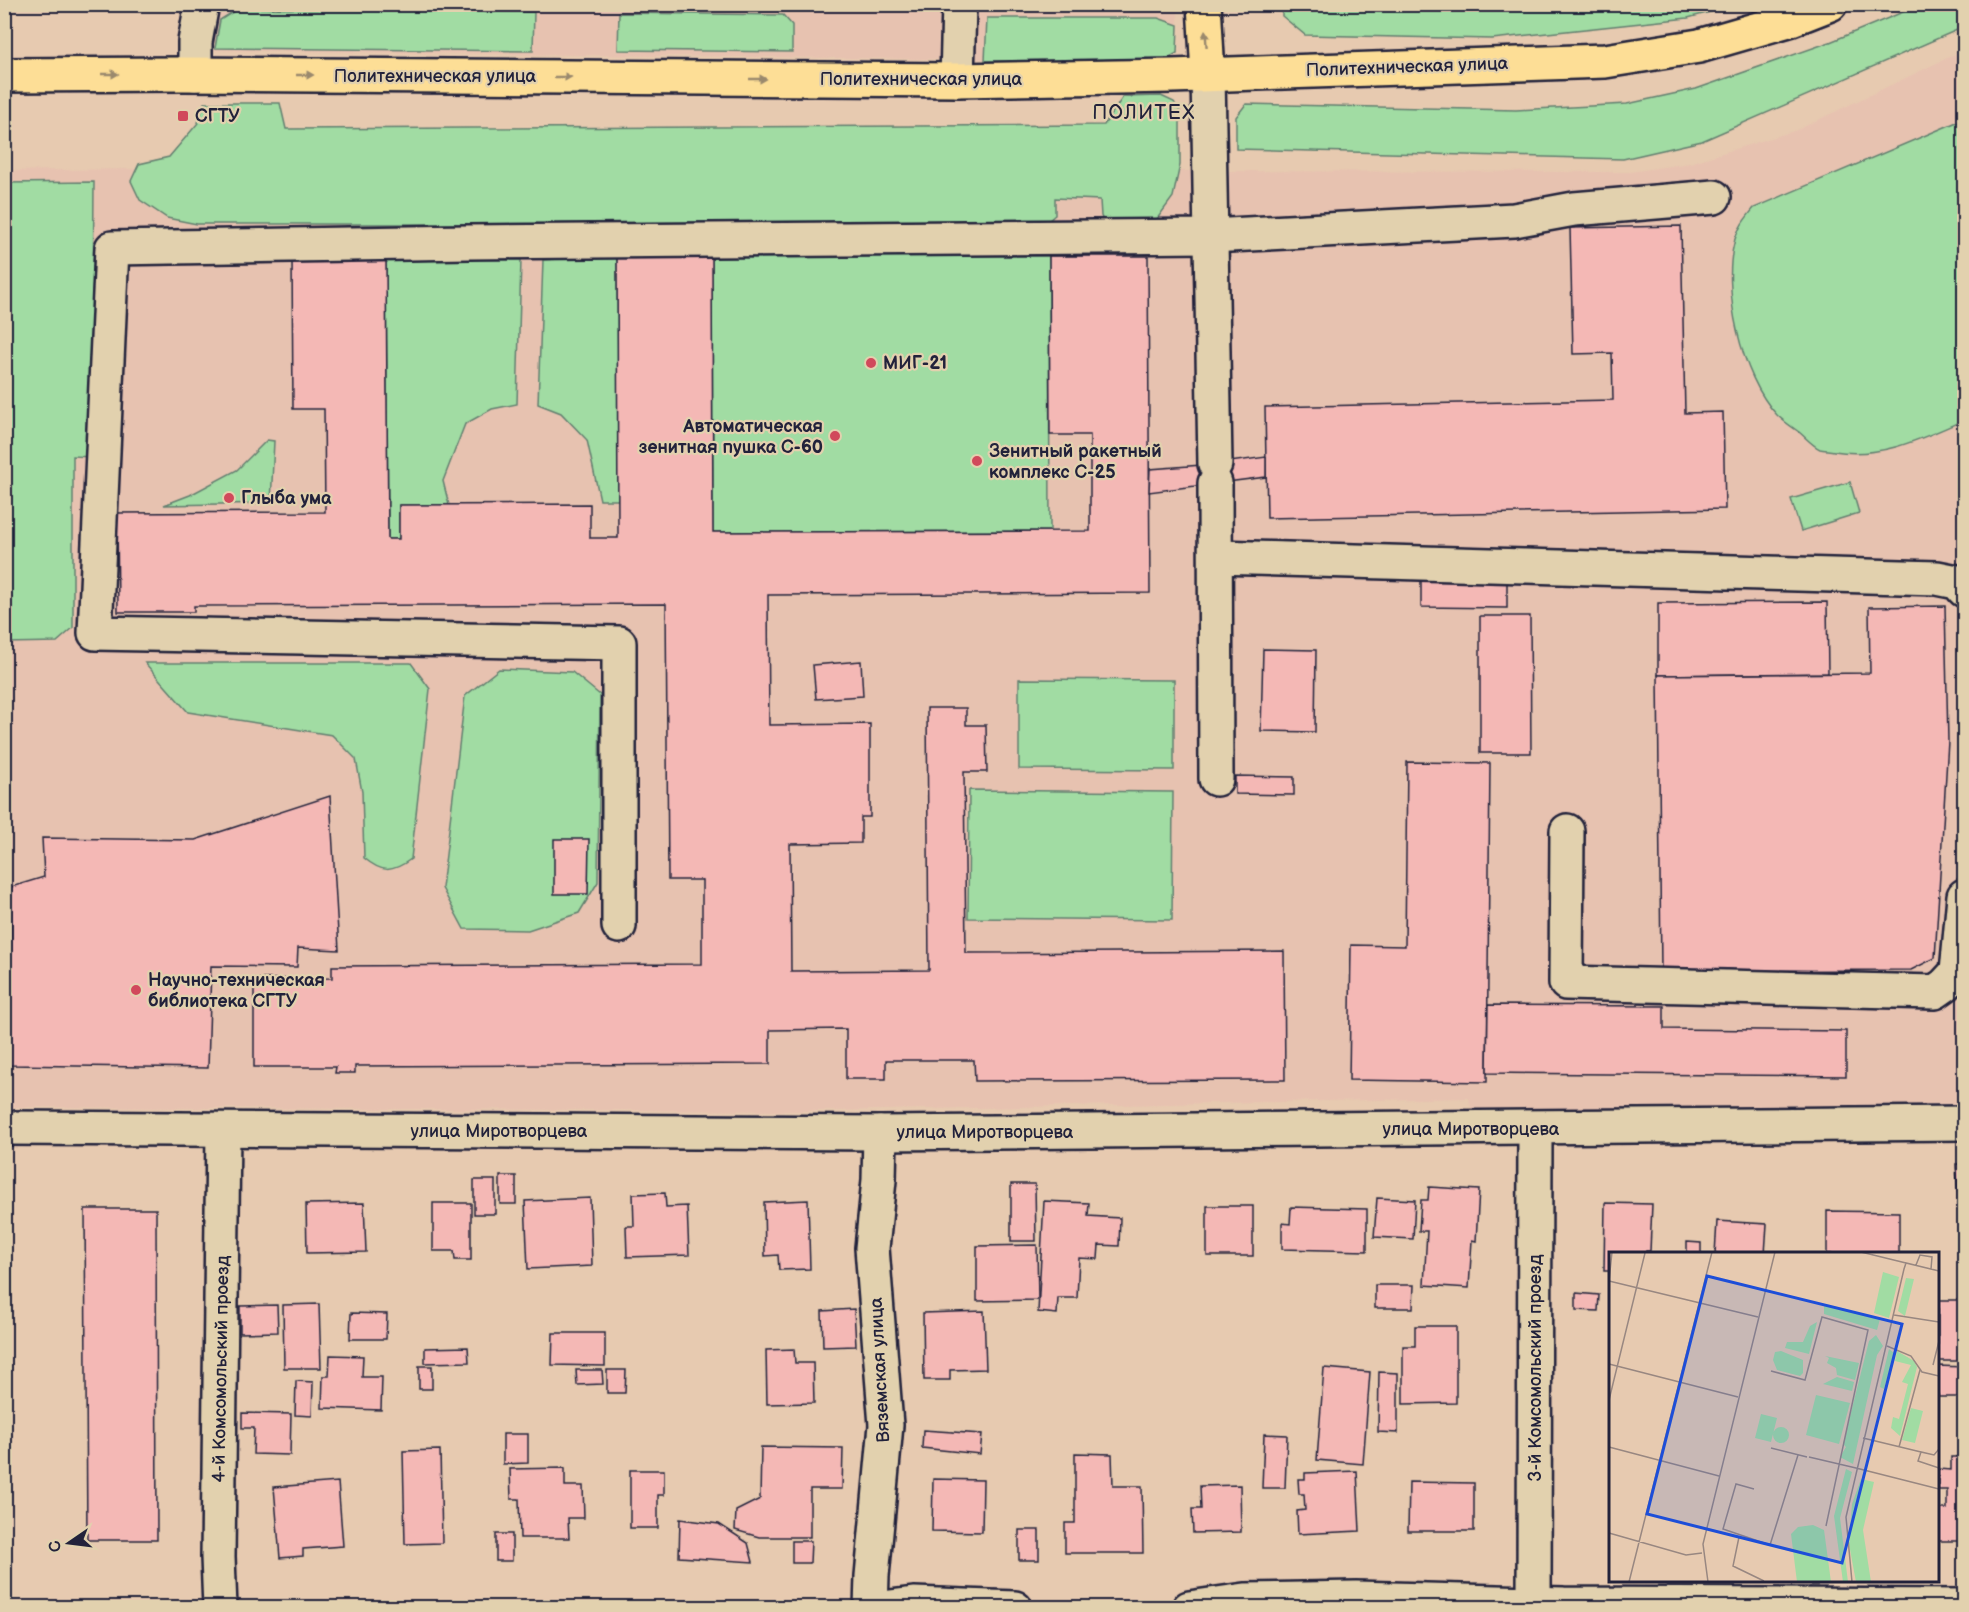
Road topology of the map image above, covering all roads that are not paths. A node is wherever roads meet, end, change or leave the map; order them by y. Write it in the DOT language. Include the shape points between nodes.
graph roads {
  1 [pos="202,4"];
  2 [pos="959,4"];
  3 [pos="1204,4"];
  4 [pos="1830,4"];
  5 [pos="195,74"];
  6 [pos="1208,74"];
  7 [pos="4,75"];
  8 [pos="957,80"];
  9 [pos="1714,197"];
  10 [pos="1210,236"];
  11 [pos="1216,557"];
  12 [pos="1965,590"];
  13 [pos="1216,779"];
  14 [pos="1567,831"];
  15 [pos="1965,896"];
  16 [pos="619,926"];
  17 [pos="1965,1123"];
  18 [pos="4,1128"];
  19 [pos="1535,1128"];
  20 [pos="223,1130"];
  21 [pos="880,1133"];
  22 [pos="1534,1605"];
  23 [pos="1965,1606"];
  24 [pos="219,1607"];
  25 [pos="226,1608"];
  26 [pos="871,1608"];
  27 [pos="882,1608"];
  28 [pos="1015,1608"];
  29 [pos="1189,1608"];
  1 -- 5 [label="street" via="195,42"];
  2 -- 8 [label="street"];
  6 -- 3 [label="main road, one-way"];
  4 -- 6 [label="main road, Политехническая улица" via="1790,20 1699,46 1605,61"];
  7 -- 5 [label="main road, Политехническая улица, one-way"];
  5 -- 8 [label="main road, Политехническая улица, one-way"];
  6 -- 8 [label="main road, Политехническая улица"];
  6 -- 10 [label="street"];
  9 -- 10 [label="street" via="1574,209 1514,220"];
  10 -- 11 [label="street"];
  10 -- 16 [label="street" via="112,248 95,633 619,643"];
  11 -- 12 [label="street" via="1937,578 1958,582"];
  11 -- 13 [label="street"];
  14 -- 15 [label="street" via="1566,983 1935,992 1956,972"];
  17 -- 19 [label="street, улица Миротворцева"];
  18 -- 20 [label="street, улица Миротворцева"];
  19 -- 21 [label="street, улица Миротворцева"];
  19 -- 22 [label="street, 3-й Комсомольский проезд"];
  20 -- 21 [label="street, улица Миротворцева"];
  20 -- 24 [label="street, 4-й Комсомольский проезд"];
  21 -- 26 [label="street, Вяземская улица" via="872,1248 886,1425"];
  22 -- 23 [label="street"];
  22 -- 29 [label="street" via="1356,1598 1245,1600"];
  24 -- 25 [label="street"];
  27 -- 28 [label="street" via="914,1604"];
}
